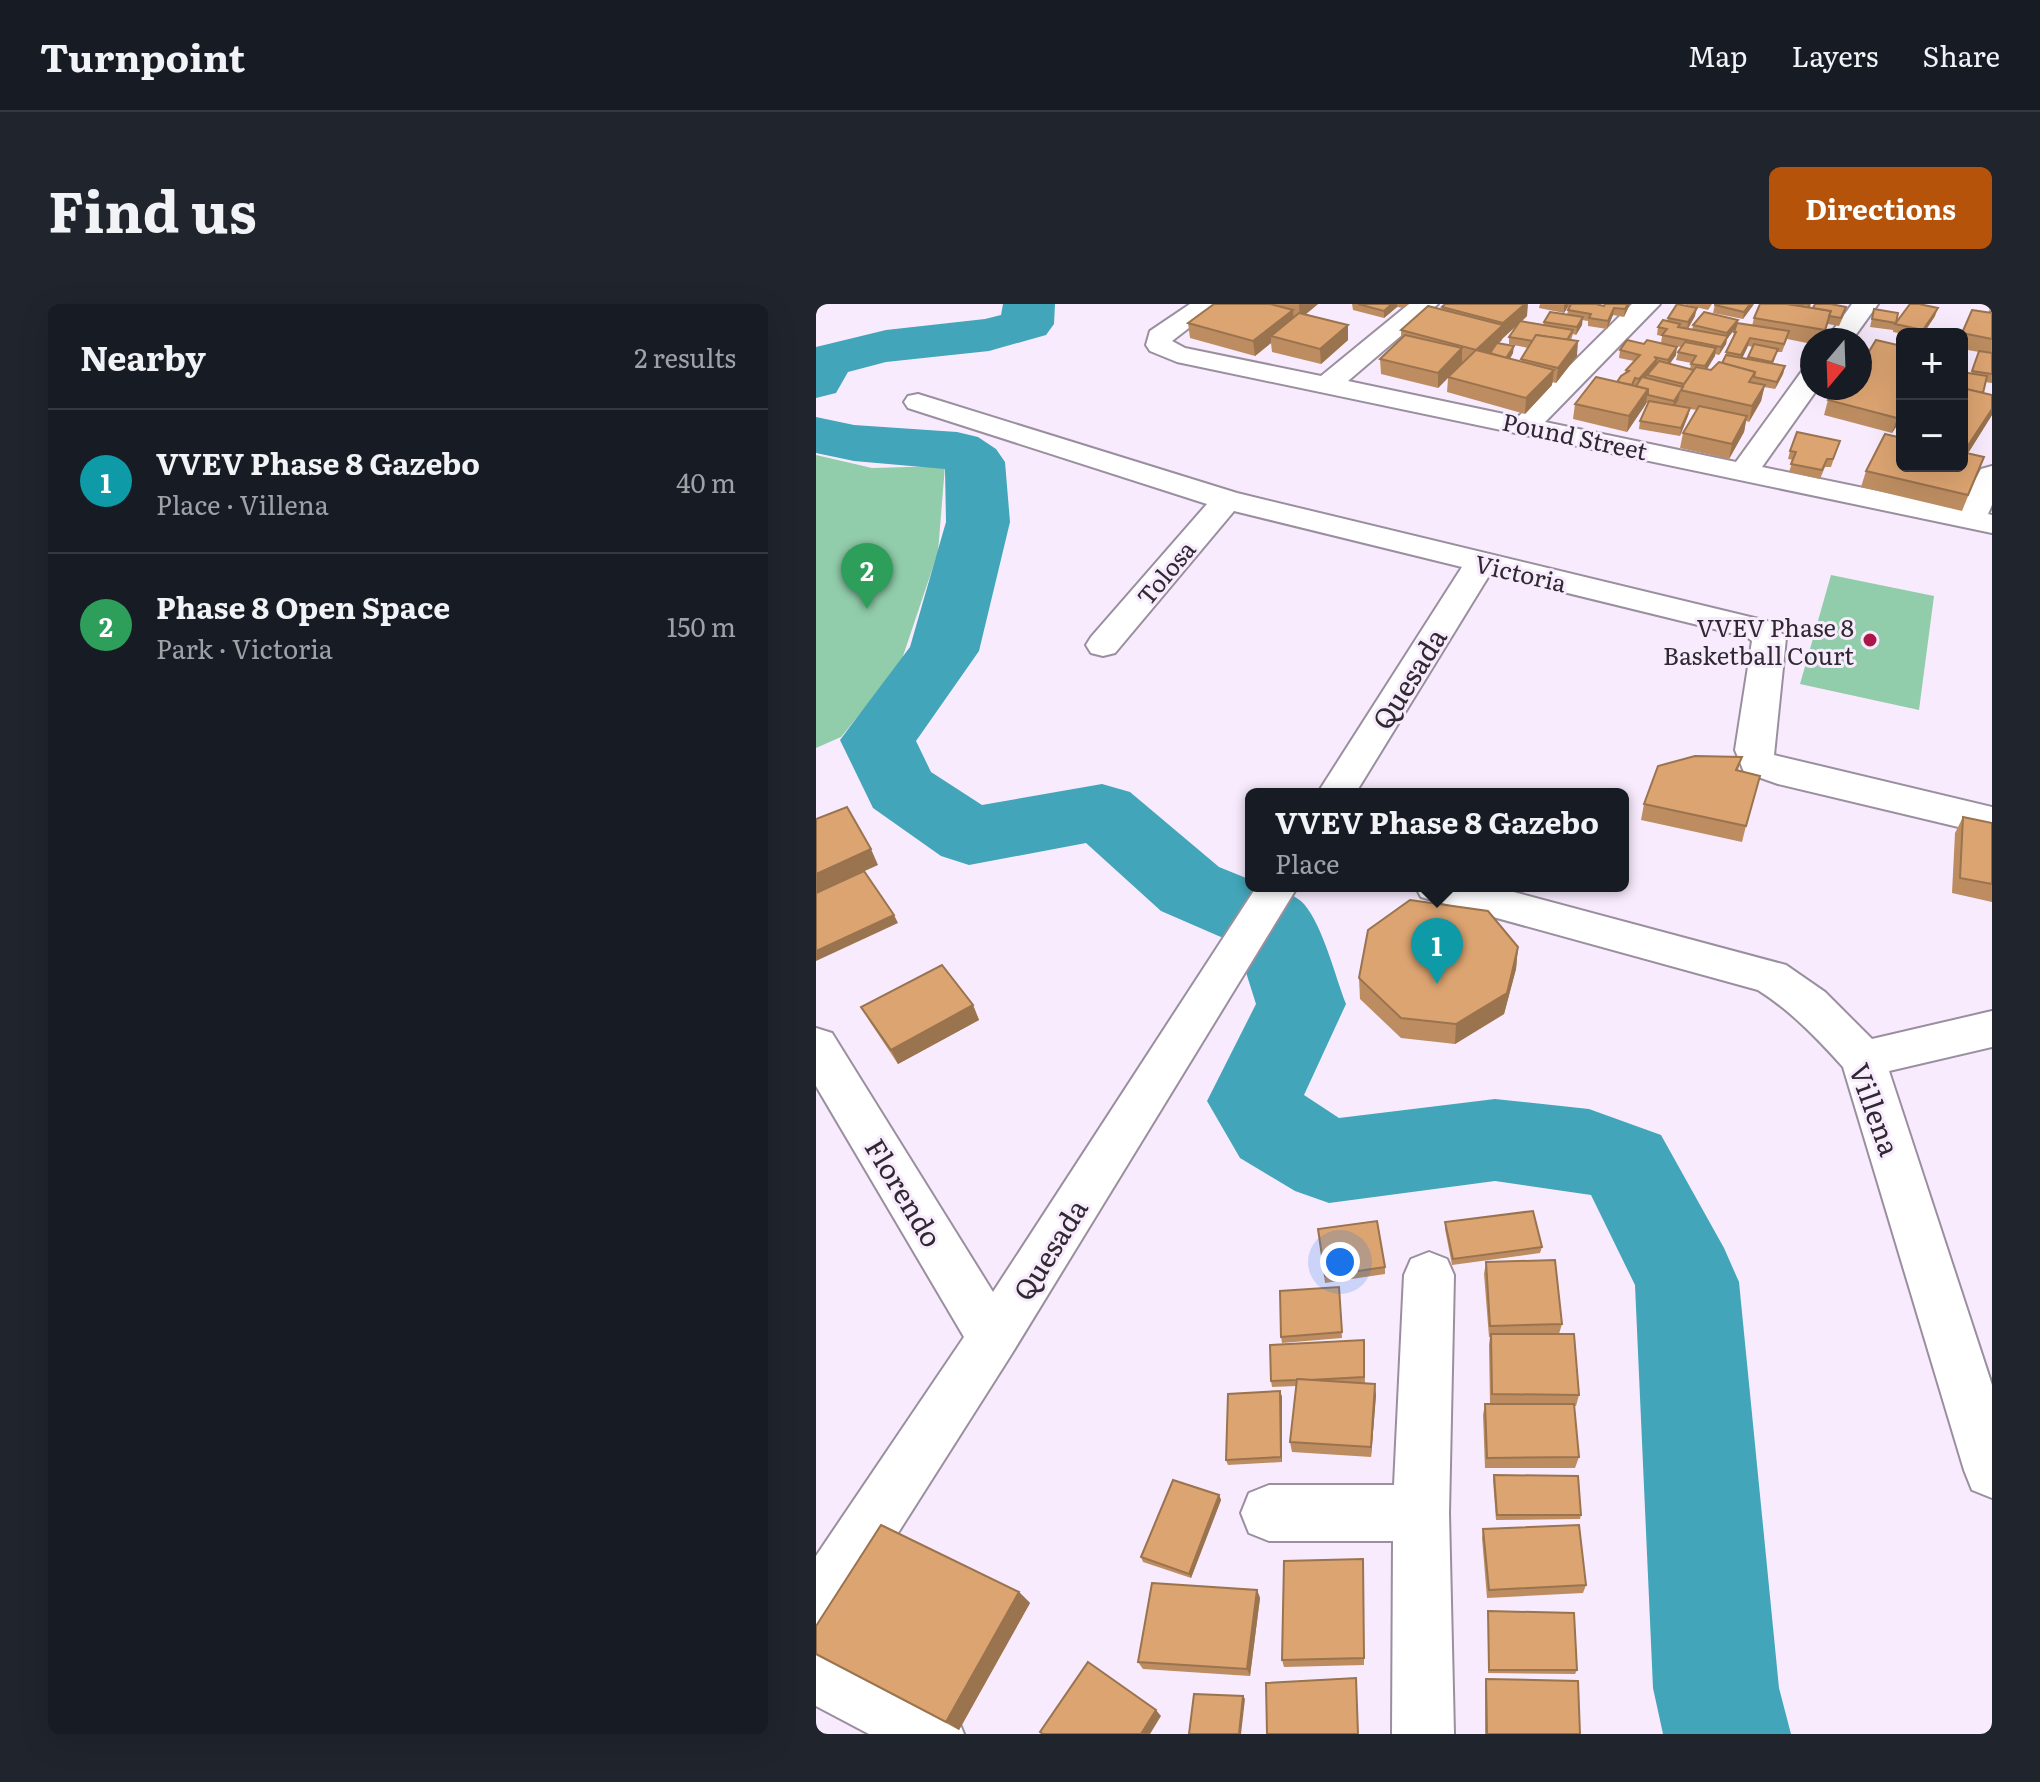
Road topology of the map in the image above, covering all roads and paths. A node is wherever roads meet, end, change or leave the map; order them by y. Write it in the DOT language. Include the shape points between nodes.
graph roads {
  1 [pos="1207,304"];
  2 [pos="1425,304"];
  3 [pos="1647,304"];
  4 [pos="1865,304"];
  5 [pos="1848,328"];
  6 [pos="1327,385"];
  7 [pos="1800,394"];
  8 [pos="918,402"];
  9 [pos="1526,425"];
  10 [pos="1744,471"];
  11 [pos="1992,475"];
  12 [pos="1227,500"];
  13 [pos="1980,522"];
  14 [pos="1481,562"];
  15 [pos="1103,645"];
  16 [pos="1340,788"];
  17 [pos="1992,821"];
  18 [pos="1274,892"];
  19 [pos="1457,892"];
  20 [pos="1992,1029"];
  21 [pos="816,1046"];
  22 [pos="1863,1059"];
  23 [pos="1429,1275"];
  24 [pos="993,1338"];
  25 [pos="1980,1389"];
  26 [pos="1992,1470"];
  27 [pos="1269,1513"];
  28 [pos="1421,1513"];
  29 [pos="816,1608"];
  30 [pos="816,1673"];
  31 [pos="933,1734"];
  32 [pos="1423,1734"];
  1 -- 6 [label="street, Pound Street" via="1159,337 1159,345 1177,354"];
  2 -- 6 [label="street"];
  3 -- 9 [label="street"];
  4 -- 5 [label="street"];
  6 -- 9 [label="street, Pound Street"];
  7 -- 10 [label="street"];
  8 -- 12 [label="street, Victoria"];
  9 -- 10 [label="street, Pound Street"];
  10 -- 13 [label="street, Pound Street"];
  11 -- 13 [label="street"];
  12 -- 14 [label="street, Victoria"];
  12 -- 15 [label="street, Tolosa"];
  14 -- 16 [label="street, Quesada"];
  14 -- 17 [label="street, Victoria" via="1759,629 1769,638 1754,750 1757,763"];
  18 -- 24 [label="street, Quesada"];
  19 -- 22 [label="street, Villena" via="1771,977 1799,992"];
  20 -- 22 [label="street"];
  21 -- 24 [label="street, Florendo"];
  22 -- 25 [label="street, Villena"];
  23 -- 28 [label="street"];
  24 -- 29 [label="street, Quesada"];
  25 -- 26 [label="street, Villena"];
  27 -- 28 [label="street"];
  28 -- 32 [label="street"];
  30 -- 31 [label="street"];
}
